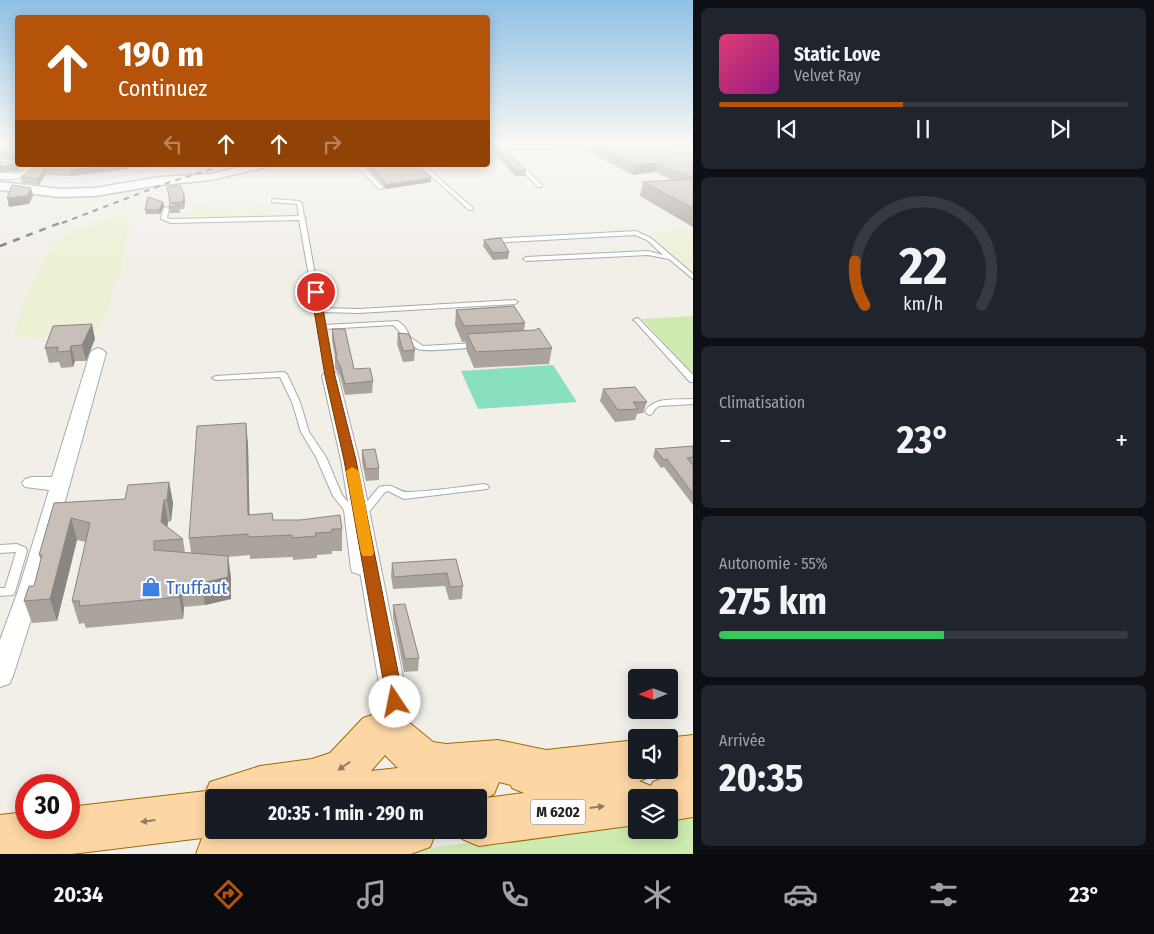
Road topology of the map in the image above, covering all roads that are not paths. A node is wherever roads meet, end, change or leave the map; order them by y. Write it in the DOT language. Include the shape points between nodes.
graph roads {
  1 [pos="149,183"];
  2 [pos="376,183"];
  3 [pos="441,183"];
  4 [pos="537,183"];
  5 [pos="0,186"];
  6 [pos="540,186"];
  7 [pos="381,188"];
  8 [pos="274,201"];
  9 [pos="166,209"];
  10 [pos="471,209"];
  11 [pos="303,218"];
  12 [pos="486,241"];
  13 [pos="671,258"];
  14 [pos="526,259"];
  15 [pos="693,277"];
  16 [pos="515,302"];
  17 [pos="319,310"];
  18 [pos="637,320"];
  19 [pos="322,327"];
  20 [pos="486,345"];
  21 [pos="98,353"];
  22 [pos="330,376"];
  23 [pos="216,378"];
  24 [pos="693,380"];
  25 [pos="693,401"];
  26 [pos="649,412"];
  27 [pos="32,483"];
  28 [pos="60,484"];
  29 [pos="484,487"];
  30 [pos="361,515"];
  31 [pos="0,549"];
  32 [pos="371,574"];
  33 [pos="0,592"];
  34 [pos="0,676"];
  35 [pos="378,732"];
  36 [pos="693,755"];
  37 [pos="678,756"];
  38 [pos="628,762"];
  39 [pos="546,771"];
  40 [pos="258,789"];
  41 [pos="406,789"];
  42 [pos="693,795"];
  43 [pos="678,797"];
  44 [pos="628,803"];
  45 [pos="205,818"];
  46 [pos="487,821"];
  47 [pos="0,839"];
  1 -- 5 [label="street" via="95,192 65,193"];
  2 -- 7 [label="lane"];
  3 -- 10 [label="lane"];
  4 -- 6 [label="lane"];
  8 -- 11 [label="lane" via="299,203"];
  9 -- 11 [label="lane" via="164,219 171,221"];
  11 -- 17 [label="lane"];
  12 -- 13 [label="lane" via="636,233 649,239"];
  13 -- 14 [label="lane" via="648,254"];
  13 -- 15 [label="lane"];
  16 -- 17 [label="lane"];
  17 -- 19 [label="lane"];
  18 -- 24 [label="lane"];
  19 -- 20 [label="lane" via="396,323 407,338 421,348"];
  19 -- 22 [label="lane"];
  21 -- 28 [label="street"];
  22 -- 30 [label="street"];
  23 -- 32 [label="lane" via="283,374 305,432 348,509 356,569"];
  25 -- 26 [label="lane" via="657,404"];
  27 -- 28 [label="street"];
  28 -- 34 [label="street"];
  29 -- 30 [label="lane" via="404,496 389,488 382,489"];
  30 -- 32 [label="street"];
  31 -- 33 [label="lane" via="22,550 9,592"];
  32 -- 35 [label="street" via="395,702"];
  35 -- 39 [label="main road" via="396,738 423,762 446,766 498,761"];
  35 -- 40 [label="main road, one-way" via="345,768 312,781"];
  36 -- 37 [label="main road"];
  38 -- 39 [label="main road"];
  39 -- 41 [label="main road"];
  42 -- 43 [label="main road"];
  46 -- 44 [label="main road, M 6202, one-way"];
  45 -- 47 [label="main road, one-way"];
}
